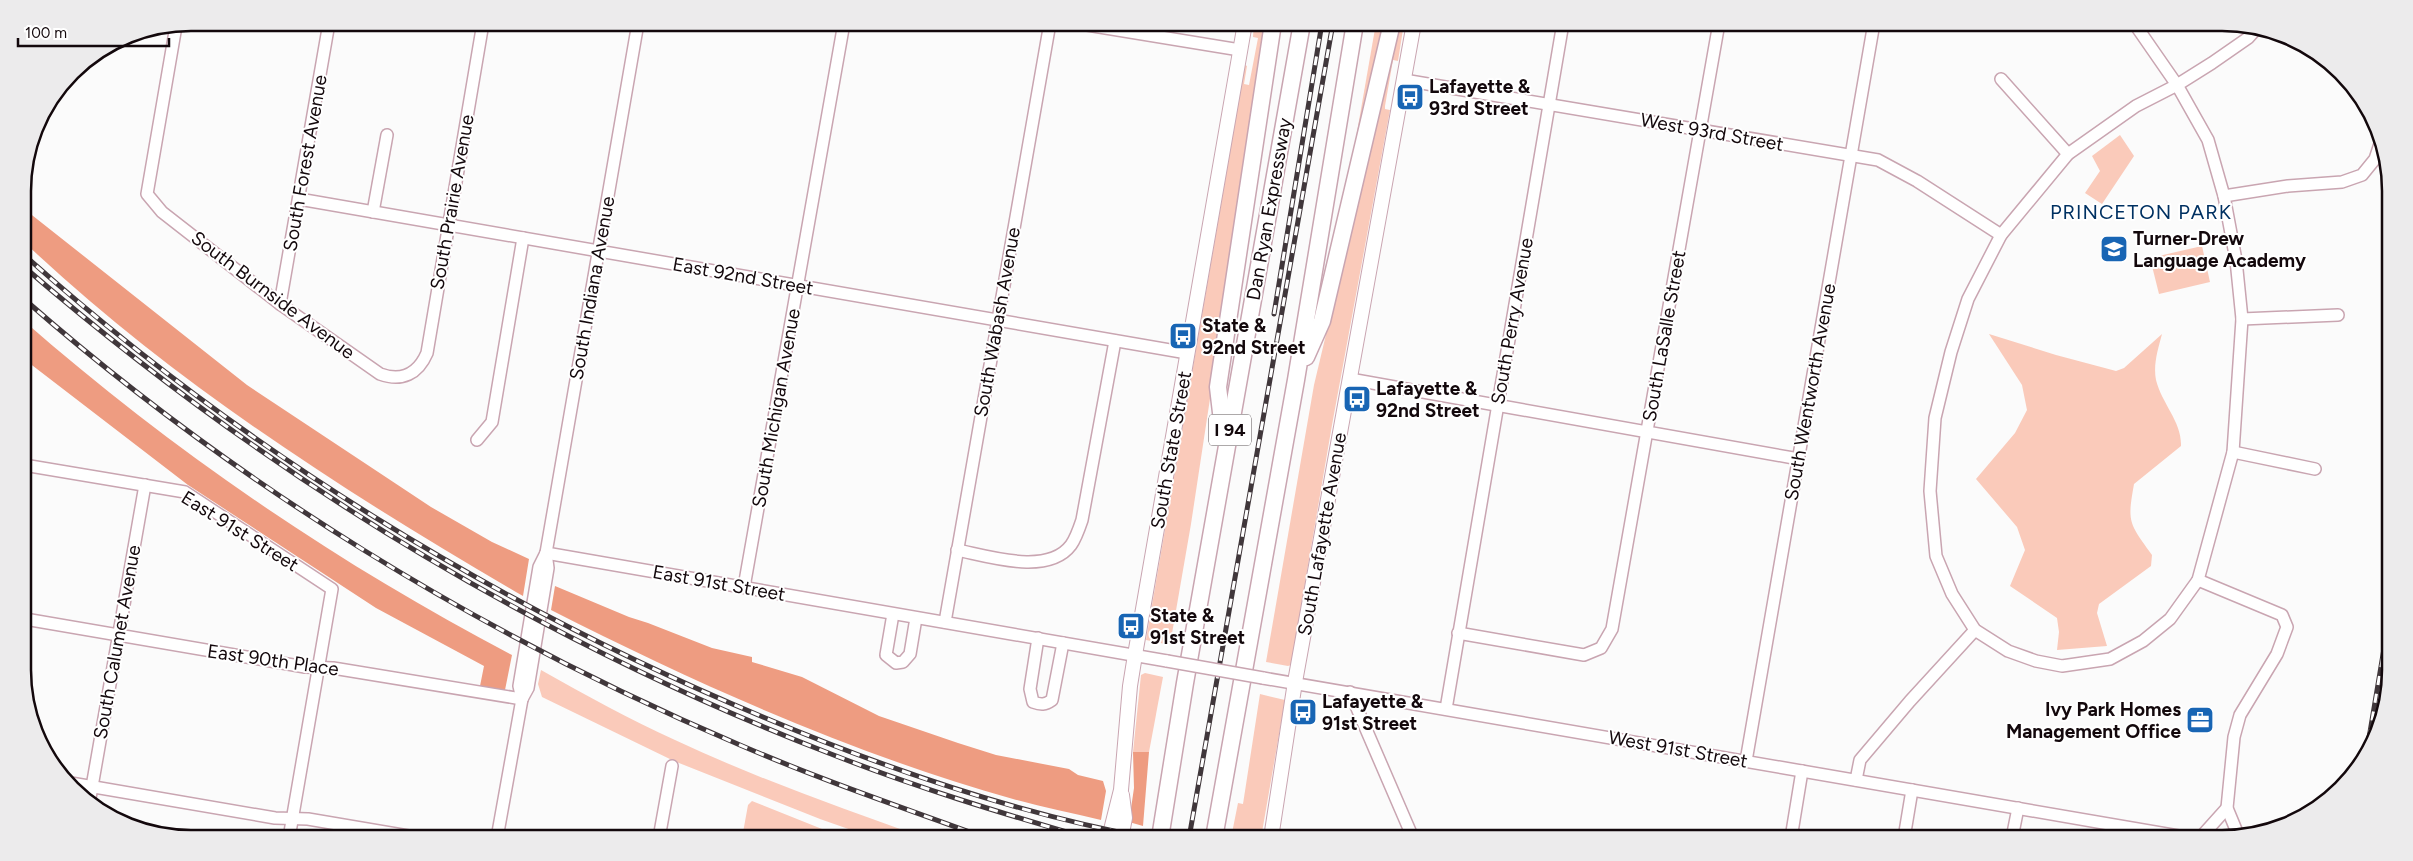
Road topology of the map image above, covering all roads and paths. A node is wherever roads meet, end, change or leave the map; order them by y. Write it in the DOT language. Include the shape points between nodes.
graph roads {
  1 [pos="1243,31"];
  2 [pos="1272,31"];
  3 [pos="1300,31"];
  4 [pos="1353,31"];
  5 [pos="1390,31"];
  6 [pos="1412,31"];
  7 [pos="1562,31"];
  8 [pos="1717,31"];
  9 [pos="1872,31"];
  10 [pos="2140,31"];
  11 [pos="327,32"];
  12 [pos="482,32"];
  13 [pos="636,32"];
  14 [pos="842,32"];
  15 [pos="1048,32"];
  16 [pos="1132,32"];
  17 [pos="175,33"];
  18 [pos="2252,34"];
  19 [pos="1240,50"];
  20 [pos="2001,79"];
  21 [pos="1404,80"];
  22 [pos="2177,85"];
  23 [pos="1549,104"];
  24 [pos="1700,130"];
  25 [pos="387,135"];
  26 [pos="2068,154"];
  27 [pos="2377,154"];
  28 [pos="1851,155"];
  29 [pos="2224,196"];
  30 [pos="299,199"];
  31 [pos="373,212"];
  32 [pos="448,225"];
  33 [pos="2001,235"];
  34 [pos="524,238"];
  35 [pos="598,251"];
  36 [pos="798,286"];
  37 [pos="280,304"];
  38 [pos="2338,315"];
  39 [pos="2242,319"];
  40 [pos="998,320"];
  41 [pos="1115,341"];
  42 [pos="1187,353"];
  43 [pos="408,375"];
  44 [pos="1350,378"];
  45 [pos="1296,380"];
  46 [pos="1497,405"];
  47 [pos="1647,432"];
  48 [pos="478,440"];
  49 [pos="2233,452"];
  50 [pos="1226,457"];
  51 [pos="1799,459"];
  52 [pos="31,466"];
  53 [pos="2315,469"];
  54 [pos="145,485"];
  55 [pos="957,550"];
  56 [pos="546,553"];
  57 [pos="2198,580"];
  58 [pos="744,588"];
  59 [pos="892,614"];
  60 [pos="916,618"];
  61 [pos="31,620"];
  62 [pos="945,622"];
  63 [pos="1975,630"];
  64 [pos="1458,632"];
  65 [pos="119,636"];
  66 [pos="1038,638"];
  67 [pos="1063,642"];
  68 [pos="1135,655"];
  69 [pos="1167,661"];
  70 [pos="319,667"];
  71 [pos="1296,682"];
  72 [pos="1350,692"];
  73 [pos="522,699"];
  74 [pos="1446,709"];
  75 [pos="1746,761"];
  76 [pos="672,766"];
  77 [pos="1802,771"];
  78 [pos="1856,780"];
  79 [pos="80,784"];
  80 [pos="92,786"];
  81 [pos="1121,790"];
  82 [pos="1912,790"];
  83 [pos="91,794"];
  84 [pos="2018,808"];
  85 [pos="2227,808"];
  86 [pos="293,818"];
  87 [pos="1216,829"];
  88 [pos="1272,829"];
  89 [pos="1409,829"];
  90 [pos="1792,829"];
  91 [pos="1905,829"];
  92 [pos="2014,829"];
  93 [pos="2110,829"];
  94 [pos="2208,829"];
  95 [pos="2236,829"];
  96 [pos="291,830"];
  97 [pos="373,830"];
  98 [pos="499,830"];
  99 [pos="660,830"];
  100 [pos="1111,830"];
  101 [pos="1122,830"];
  102 [pos="1161,830"];
  1 -- 19 [label="main road, South State Street"];
  2 -- 50 [label="highway" via="1218,387"];
  3 -- 50 [label="highway, Dan Ryan Expressway / I 94"];
  4 -- 45 [label="highway"];
  5 -- 45 [label="highway" via="1322,321"];
  6 -- 21 [label="main road, South Lafayette Avenue"];
  7 -- 23 [label="street, South Perry Avenue"];
  8 -- 24 [label="street, South LaSalle Street"];
  9 -- 28 [label="street, South Wentworth Avenue"];
  10 -- 22 [label="street"];
  11 -- 30 [label="street, South Forest Avenue"];
  12 -- 32 [label="street, South Prairie Avenue"];
  13 -- 35 [label="street, South Indiana Avenue"];
  14 -- 36 [label="street, South Michigan Avenue"];
  15 -- 40 [label="street, South Wabash Avenue"];
  16 -- 19 [label="street"];
  17 -- 37 [label="street, South Burnside Avenue" via="147,194 162,212"];
  18 -- 22 [label="street"];
  19 -- 42 [label="main road, South State Street"];
  20 -- 26 [label="street"];
  21 -- 23 [label="street, West 93rd Street"];
  21 -- 44 [label="main road, South Lafayette Avenue"];
  22 -- 26 [label="street" via="2136,106"];
  22 -- 29 [label="street" via="2208,140"];
  23 -- 24 [label="street, West 93rd Street"];
  23 -- 46 [label="street, South Perry Avenue"];
  24 -- 28 [label="street, West 93rd Street"];
  24 -- 47 [label="street, South LaSalle Street"];
  25 -- 31 [label="street"];
  26 -- 33 [label="street"];
  27 -- 29 [label="street" via="2362,175 2342,182"];
  28 -- 33 [label="street, West 93rd Street" via="1878,160"];
  28 -- 51 [label="street, South Wentworth Avenue"];
  29 -- 39 [label="street" via="2236,260"];
  30 -- 31 [label="street, East 92nd Street"];
  30 -- 37 [label="street, South Forest Avenue"];
  31 -- 32 [label="street, East 92nd Street"];
  32 -- 34 [label="street, East 92nd Street"];
  32 -- 43 [label="street, South Prairie Avenue" via="426,353 417,370"];
  33 -- 63 [label="street" via="1965,306 1935,418 1932,455 1930,491 1936,556 1952,594"];
  34 -- 35 [label="street, East 92nd Street"];
  34 -- 48 [label="street" via="492,422"];
  35 -- 36 [label="street, East 92nd Street"];
  35 -- 56 [label="street, South Indiana Avenue"];
  36 -- 40 [label="street, East 92nd Street"];
  36 -- 58 [label="street, South Michigan Avenue"];
  37 -- 43 [label="street, South Burnside Avenue" via="380,374 391,378"];
  38 -- 39 [label="street"];
  39 -- 49 [label="street"];
  40 -- 41 [label="street, East 92nd Street"];
  40 -- 55 [label="street, South Wabash Avenue"];
  41 -- 42 [label="street, East 92nd Street"];
  41 -- 55 [label="street" via="1082,520 1070,546 1055,557 1037,562"];
  42 -- 68 [label="main road, South State Street"];
  44 -- 46 [label="street"];
  44 -- 71 [label="main road, South Lafayette Avenue"];
  45 -- 87 [label="highway"];
  46 -- 47 [label="street"];
  46 -- 64 [label="street, South Perry Avenue"];
  47 -- 51 [label="street"];
  47 -- 64 [label="street, South LaSalle Street" via="1612,629 1601,648 1584,655 1574,655"];
  49 -- 53 [label="street"];
  49 -- 57 [label="street"];
  50 -- 102 [label="highway, Dan Ryan Expressway / I 94"];
  51 -- 75 [label="street, South Wentworth Avenue"];
  52 -- 54 [label="street, East 91st Street"];
  54 -- 65 [label="street, South Calumet Avenue"];
  54 -- 70 [label="street, East 91st Street" via="185,492 332,589"];
  55 -- 62 [label="street, South Wabash Avenue"];
  56 -- 58 [label="street, East 91st Street"];
  56 -- 73 [label="street, South Indiana Avenue" via="548,568 528,688"];
  57 -- 63 [label="street" via="2170,619 2155,633 2110,659 2062,666 2036,661 2008,651"];
  57 -- 85 [label="street" via="2282,615 2287,627 2277,654 2240,715 2234,738"];
  58 -- 59 [label="street, East 91st Street"];
  59 -- 60 [label="street, East 91st Street"];
  59 -- 60 [label="street" via="886,655 896,663 903,662 910,654"];
  60 -- 62 [label="street, East 91st Street"];
  61 -- 65 [label="street, East 90th Place"];
  62 -- 66 [label="street, East 91st Street"];
  63 -- 78 [label="street" via="1860,760"];
  64 -- 74 [label="street, South Perry Avenue"];
  65 -- 70 [label="street, East 90th Place"];
  65 -- 80 [label="street, South Calumet Avenue"];
  66 -- 67 [label="street, East 91st Street"];
  66 -- 67 [label="street" via="1030,689 1033,702 1039,704 1052,700"];
  67 -- 68 [label="street, East 91st Street"];
  68 -- 69 [label="street, East 91st Street"];
  68 -- 81 [label="main road, South State Street"];
  69 -- 71 [label="street, West 91st Street, bridge"];
  70 -- 73 [label="street, East 90th Place"];
  70 -- 86 [label="street"];
  71 -- 72 [label="street, West 91st Street"];
  71 -- 88 [label="main road, South Lafayette Avenue"];
  72 -- 74 [label="street, West 91st Street"];
  72 -- 89 [label="street"];
  73 -- 98 [label="street, South Indiana Avenue"];
  74 -- 75 [label="street, West 91st Street"];
  75 -- 77 [label="street, West 91st Street"];
  76 -- 99 [label="street"];
  77 -- 78 [label="street, West 91st Street"];
  77 -- 90 [label="street"];
  78 -- 82 [label="street, West 91st Street"];
  79 -- 80 [label="street"];
  80 -- 83 [label="street, South Calumet Avenue"];
  80 -- 86 [label="street" via="275,818"];
  81 -- 100 [label="main road, South State Street"];
  81 -- 101 [label="main road, South State Street"];
  82 -- 84 [label="street, West 91st Street"];
  82 -- 91 [label="street"];
  84 -- 92 [label="street"];
  84 -- 93 [label="street, West 91st Street"];
  85 -- 94 [label="street"];
  85 -- 95 [label="street"];
  86 -- 96 [label="street"];
  86 -- 97 [label="street"];
}
